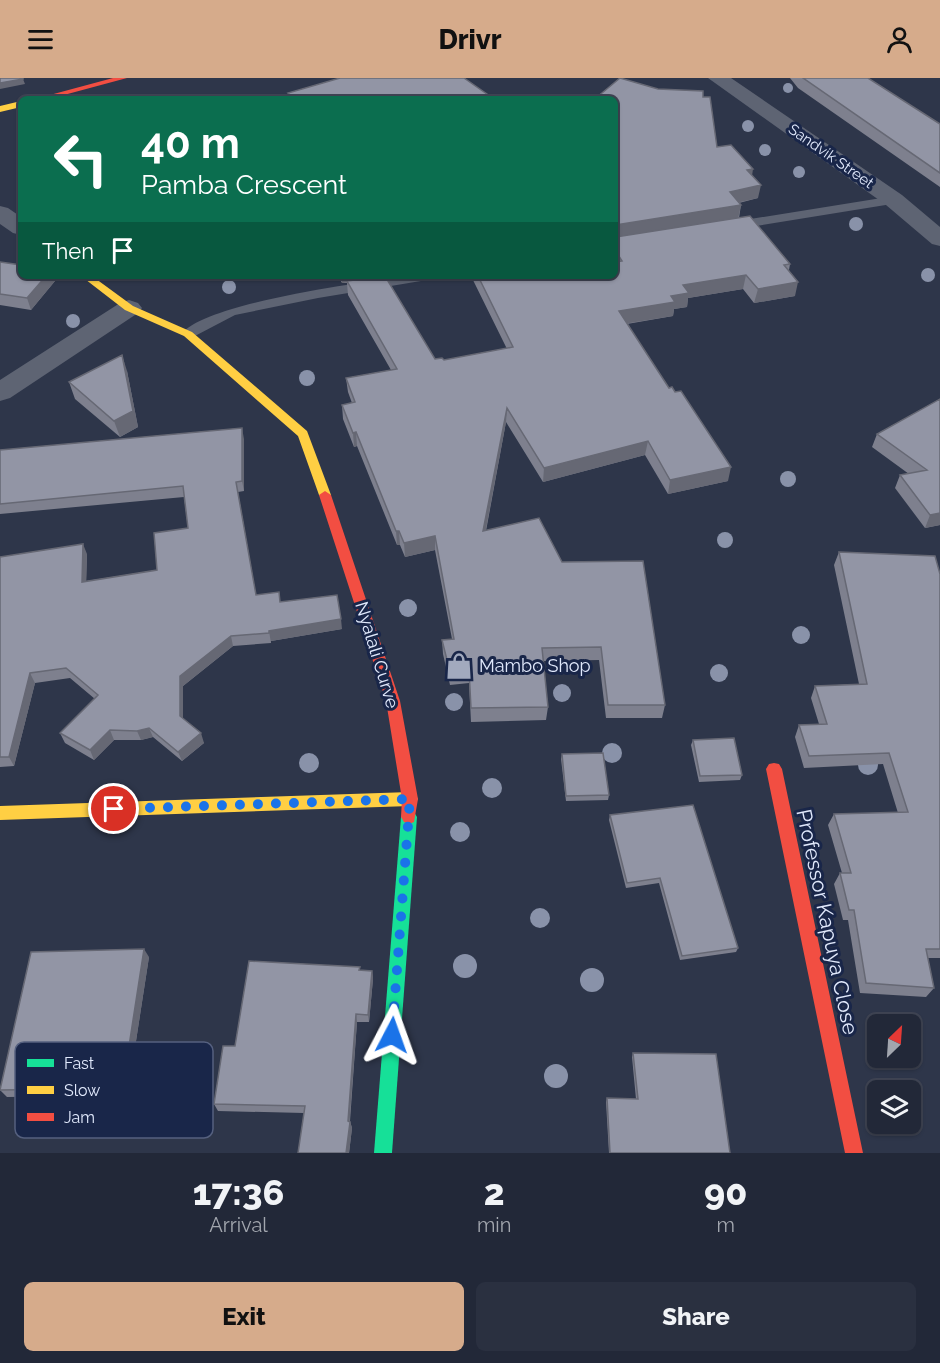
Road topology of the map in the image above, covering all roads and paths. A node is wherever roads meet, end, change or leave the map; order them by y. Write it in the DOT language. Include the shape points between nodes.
graph roads {
  1 [pos="123,78"];
  2 [pos="718,78"];
  3 [pos="51,96"];
  4 [pos="18,105"];
  5 [pos="0,109"];
  6 [pos="894,200"];
  7 [pos="0,213"];
  8 [pos="18,226"];
  9 [pos="719,228"];
  10 [pos="940,239"];
  11 [pos="90,279"];
  12 [pos="409,279"];
  13 [pos="129,308"];
  14 [pos="188,334"];
  15 [pos="0,392"];
  16 [pos="774,769"];
  17 [pos="410,799"];
  18 [pos="0,813"];
  19 [pos="383,1153"];
  20 [pos="854,1153"];
  1 -- 3 [label="street"];
  2 -- 6 [label="street, Sandvik Street"];
  4 -- 5 [label="street"];
  6 -- 9 [label="lane"];
  6 -- 10 [label="street, Sandvik Street"];
  7 -- 8 [label="street"];
  11 -- 13 [label="street, Nyalali Curve"];
  12 -- 14 [label="lane" via="231,312"];
  13 -- 14 [label="street, Nyalali Curve"];
  13 -- 15 [label="street"];
  14 -- 17 [label="street, Nyalali Curve" via="303,434 393,701"];
  16 -- 20 [label="street, Professor Kapuya Close"];
  17 -- 18 [label="street"];
  17 -- 19 [label="street, Nyalali Curve"];
}
